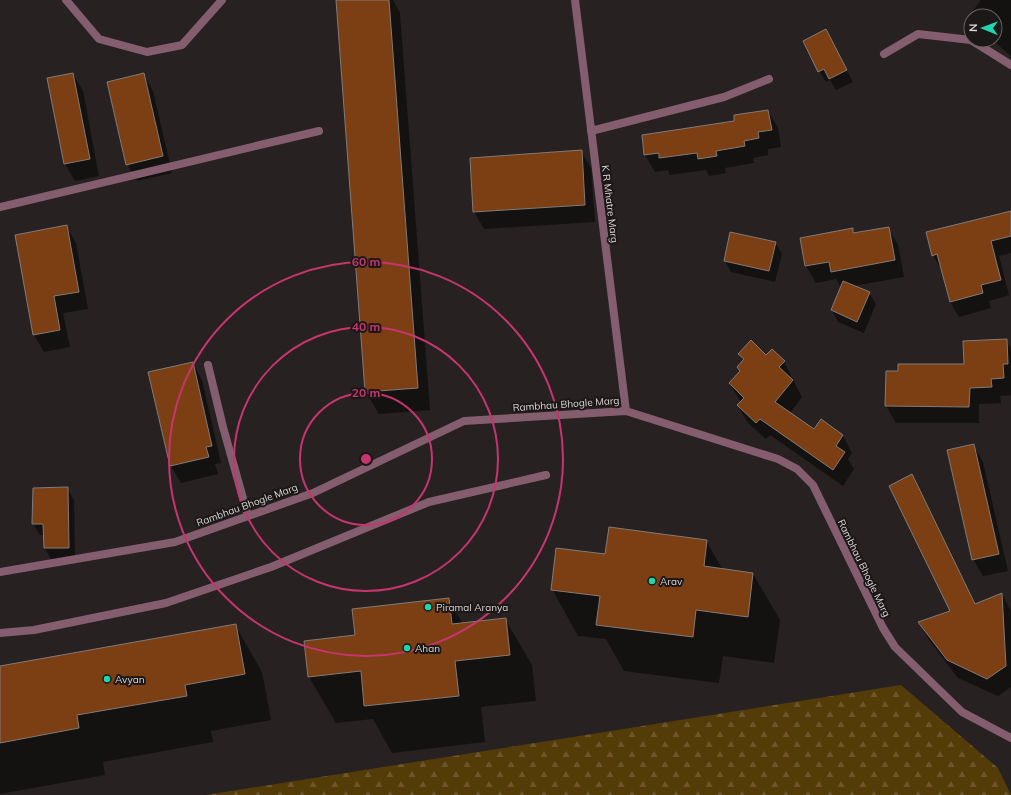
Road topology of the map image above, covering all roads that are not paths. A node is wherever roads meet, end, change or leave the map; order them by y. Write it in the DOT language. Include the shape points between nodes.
graph roads {
  1 [pos="66,0"];
  2 [pos="222,0"];
  3 [pos="575,0"];
  4 [pos="963,39"];
  5 [pos="984,48"];
  6 [pos="884,54"];
  7 [pos="1011,65"];
  8 [pos="768,79"];
  9 [pos="319,131"];
  10 [pos="591,131"];
  11 [pos="0,207"];
  12 [pos="208,365"];
  13 [pos="626,411"];
  14 [pos="546,475"];
  15 [pos="248,516"];
  16 [pos="0,572"];
  17 [pos="0,633"];
  18 [pos="1011,738"];
  1 -- 2 [label="street" via="99,39 147,52 182,45"];
  3 -- 10 [label="street, K R Mhatre Marg"];
  4 -- 6 [label="street" via="918,34"];
  5 -- 7 [label="street"];
  8 -- 10 [label="street" via="724,97"];
  9 -- 11 [label="street"];
  10 -- 13 [label="street, K R Mhatre Marg"];
  12 -- 15 [label="street"];
  13 -- 15 [label="street, Rambhau Bhogle Marg" via="464,421 313,492"];
  13 -- 18 [label="street, Rambhau Bhogle Marg" via="778,459 797,470 813,485 895,648 962,712"];
  14 -- 17 [label="street" via="429,502 271,567 166,602 34,630"];
  15 -- 16 [label="street, Rambhau Bhogle Marg" via="175,542"];
}
